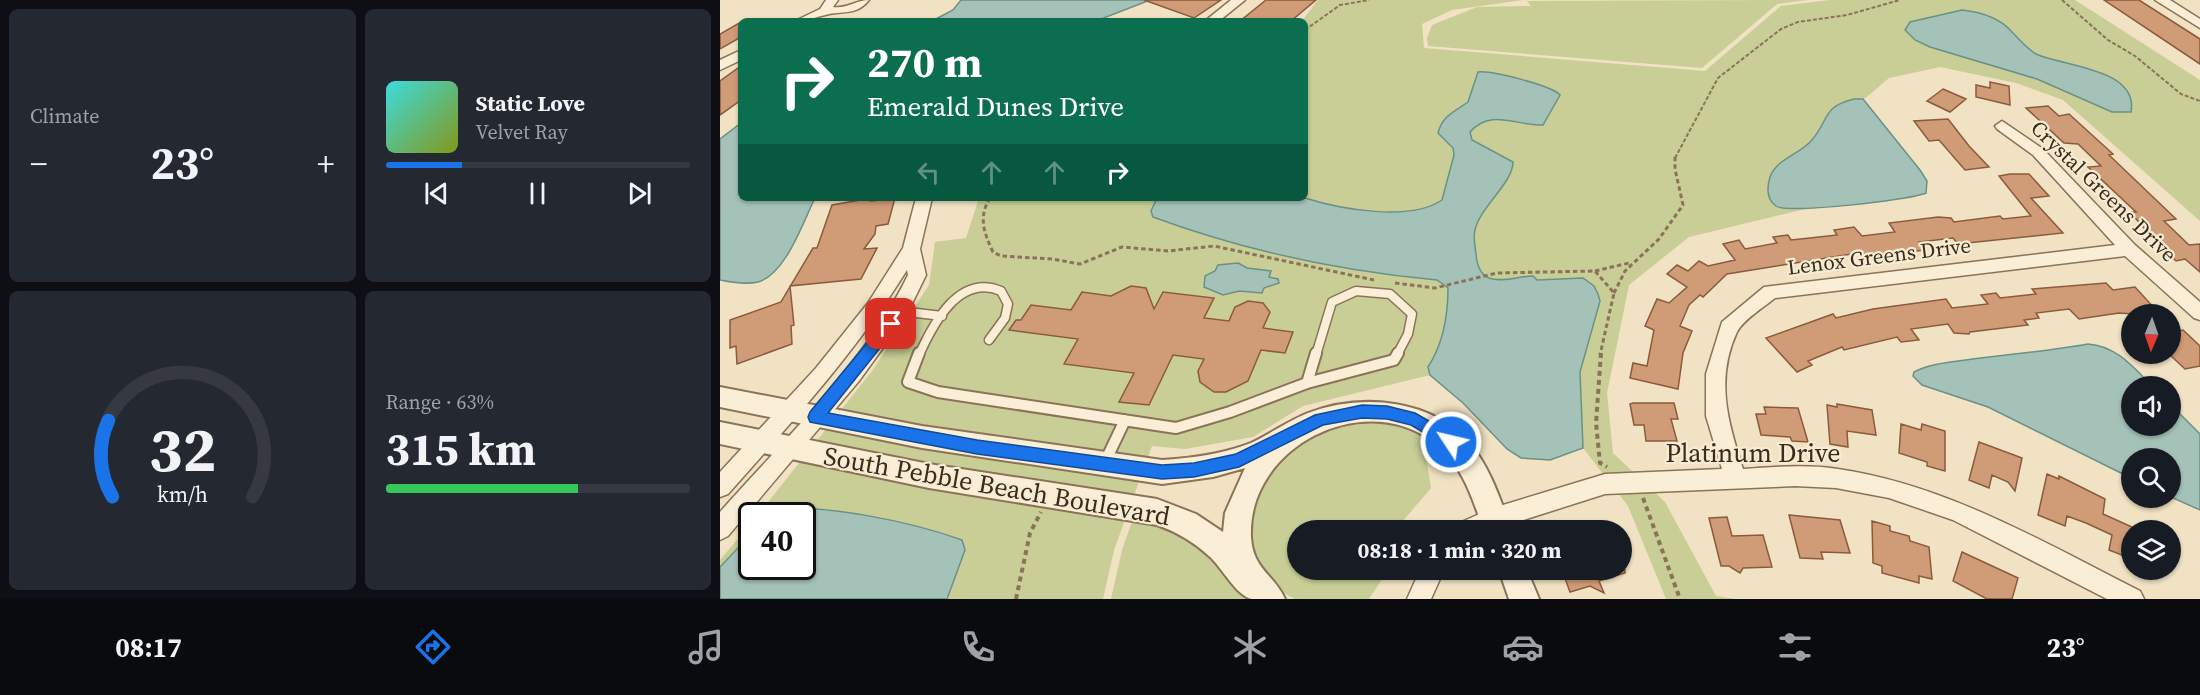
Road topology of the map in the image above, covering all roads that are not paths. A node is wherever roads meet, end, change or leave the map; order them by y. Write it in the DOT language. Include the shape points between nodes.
graph roads {
  1 [pos="863,0"];
  2 [pos="1239,0"];
  3 [pos="2161,0"];
  4 [pos="830,5"];
  5 [pos="806,18"];
  6 [pos="1215,18"];
  7 [pos="2200,24"];
  8 [pos="738,56"];
  9 [pos="720,66"];
  10 [pos="2002,126"];
  11 [pos="923,201"];
  12 [pos="911,249"];
  13 [pos="2129,249"];
  14 [pos="874,308"];
  15 [pos="900,311"];
  16 [pos="2200,313"];
  17 [pos="942,316"];
  18 [pos="989,340"];
  19 [pos="1307,383"];
  20 [pos="720,397"];
  21 [pos="788,412"];
  22 [pos="816,417"];
  23 [pos="1125,420"];
  24 [pos="720,433"];
  25 [pos="1292,434"];
  26 [pos="761,441"];
  27 [pos="790,447"];
  28 [pos="1103,465"];
  29 [pos="1736,478"];
  30 [pos="720,487"];
  31 [pos="1493,520"];
  32 [pos="1505,520"];
  33 [pos="720,529"];
  34 [pos="1428,580"];
  35 [pos="1517,580"];
  36 [pos="1260,590"];
  37 [pos="1419,599"];
  38 [pos="1524,599"];
  39 [pos="2132,599"];
  1 -- 4 [label="street" via="850,9"];
  2 -- 6 [label="street"];
  3 -- 7 [label="street"];
  4 -- 5 [label="street"];
  8 -- 9 [label="street"];
  10 -- 13 [label="street, Crystal Greens Drive" via="2038,152"];
  11 -- 12 [label="street"];
  12 -- 14 [label="street"];
  12 -- 15 [label="street" via="917,275"];
  13 -- 16 [label="street, Crystal Greens Drive"];
  13 -- 29 [label="street, Lenox Greens Drive" via="1770,292 1729,327 1716,374 1716,416"];
  14 -- 15 [label="lane"];
  14 -- 21 [label="street"];
  15 -- 17 [label="lane"];
  15 -- 22 [label="street"];
  17 -- 18 [label="lane" via="955,298 967,290 995,287 1004,292 1009,304"];
  17 -- 23 [label="lane" via="913,361 908,382 938,392"];
  19 -- 19 [label="lane" via="1394,360 1408,334 1412,314 1390,294 1356,291 1332,302"];
  19 -- 23 [label="lane" via="1176,428"];
  20 -- 21 [label="street, South Pebble Beach Boulevard"];
  21 -- 22 [label="street, South Pebble Beach Boulevard"];
  21 -- 26 [label="street"];
  22 -- 27 [label="street"];
  22 -- 28 [label="street, South Pebble Beach Boulevard"];
  23 -- 28 [label="lane"];
  24 -- 26 [label="street, South Pebble Beach Boulevard"];
  25 -- 28 [label="street, South Pebble Beach Boulevard" via="1250,456 1194,470 1162,472"];
  25 -- 31 [label="street, South Pebble Beach Boulevard" via="1320,419 1354,412 1387,412 1415,419 1442,434 1460,451 1476,477"];
  25 -- 36 [label="street, South Pebble Beach Boulevard" via="1259,468 1241,503 1237,522 1238,547"];
  26 -- 27 [label="street, South Pebble Beach Boulevard"];
  26 -- 30 [label="street"];
  27 -- 33 [label="street"];
  27 -- 36 [label="street, South Pebble Beach Boulevard" via="920,474 1135,506 1177,518 1216,541"];
  29 -- 32 [label="street, Platinum Drive" via="1590,487"];
  29 -- 39 [label="street, Platinum Drive" via="1836,478 1911,495 1985,523"];
  34 -- 37 [label="street"];
  35 -- 38 [label="street"];
}
